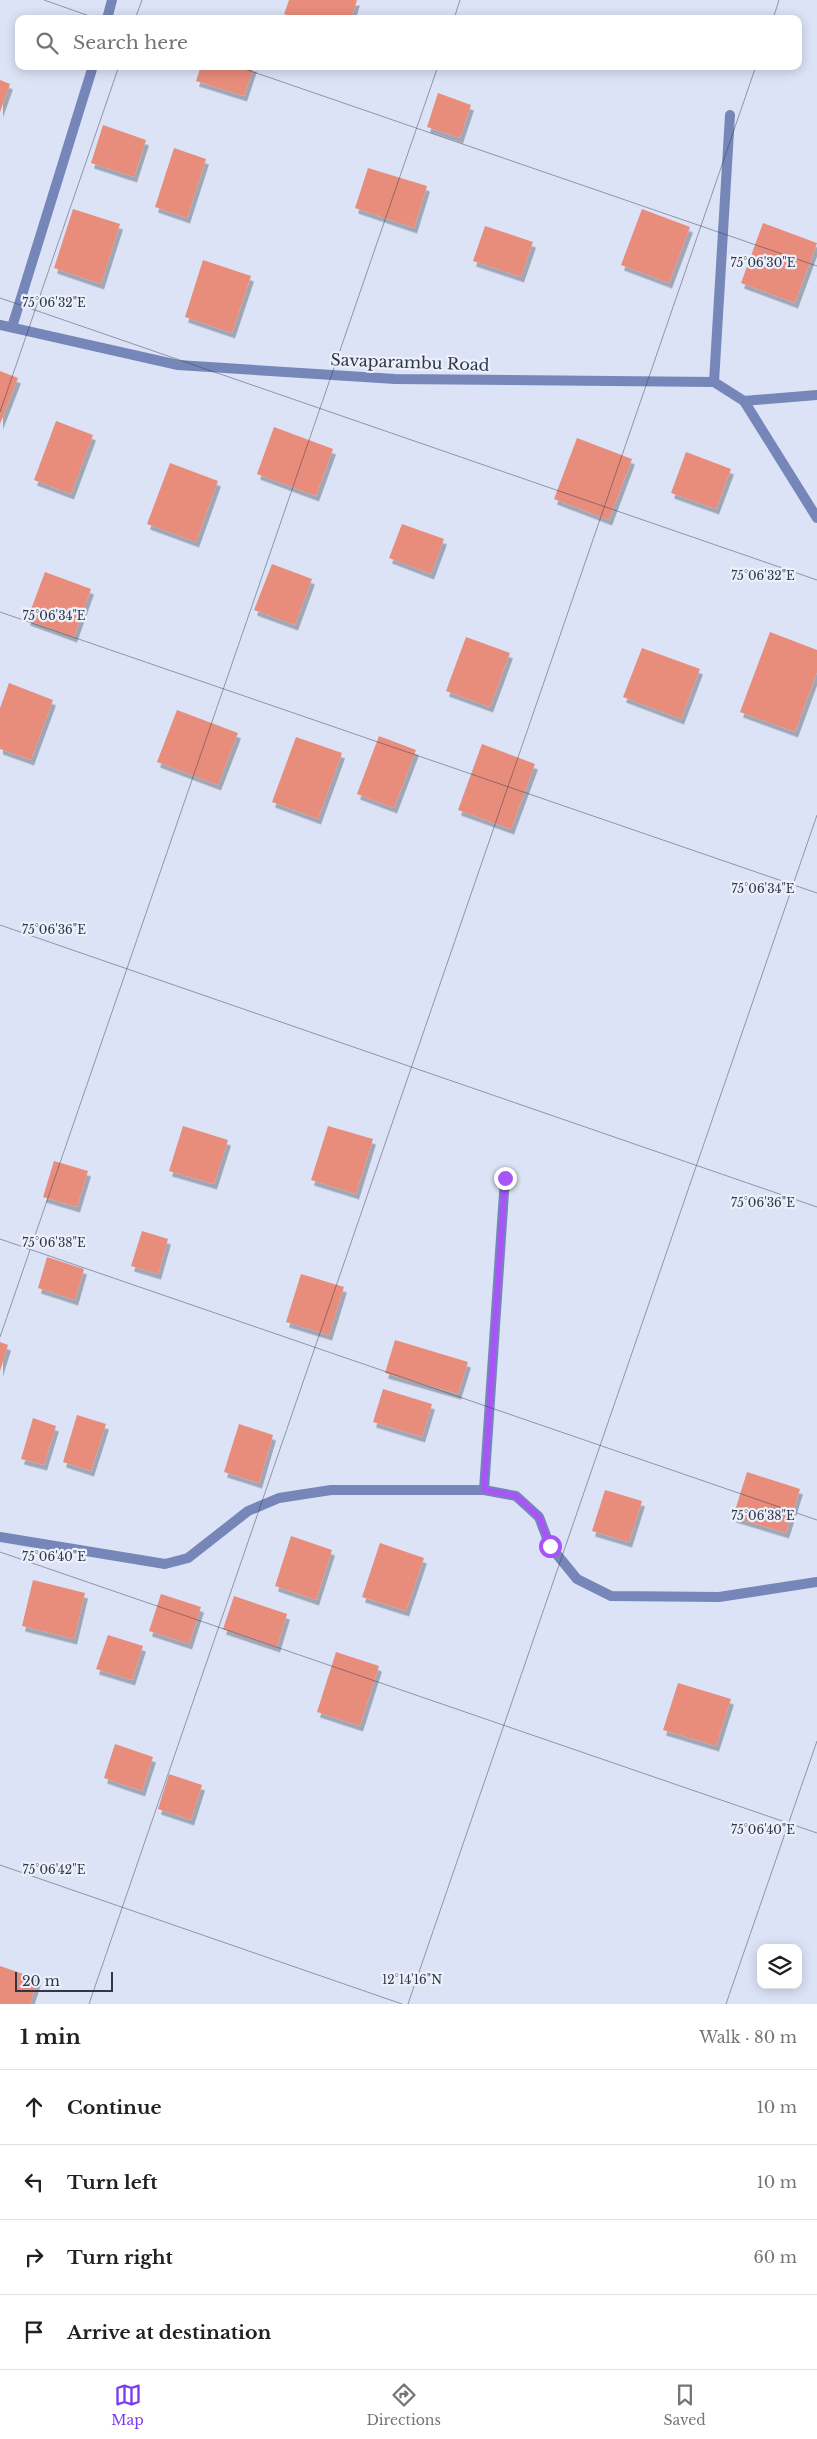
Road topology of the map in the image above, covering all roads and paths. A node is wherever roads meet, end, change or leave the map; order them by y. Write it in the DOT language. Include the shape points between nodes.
graph roads {
  1 [pos="112,0"];
  2 [pos="108,15"];
  3 [pos="92,70"];
  4 [pos="730,115"];
  5 [pos="0,325"];
  6 [pos="12,327"];
  7 [pos="714,382"];
  8 [pos="817,395"];
  9 [pos="744,401"];
  10 [pos="817,518"];
  11 [pos="505,1178"];
  12 [pos="484,1490"];
  13 [pos="0,1537"];
  14 [pos="817,1582"];
  1 -- 2 [label="street"];
  3 -- 6 [label="street"];
  4 -- 7 [label="street"];
  5 -- 6 [label="street, Savaparambu Road"];
  6 -- 7 [label="street, Savaparambu Road" via="178,365 395,379"];
  7 -- 9 [label="street"];
  8 -- 9 [label="street"];
  9 -- 10 [label="street"];
  11 -- 12 [label="street"];
  12 -- 13 [label="street" via="330,1490 279,1498 248,1511 188,1558 165,1564"];
  12 -- 14 [label="street" via="516,1496 539,1517 550,1546 577,1579 611,1596 719,1597"];
}
